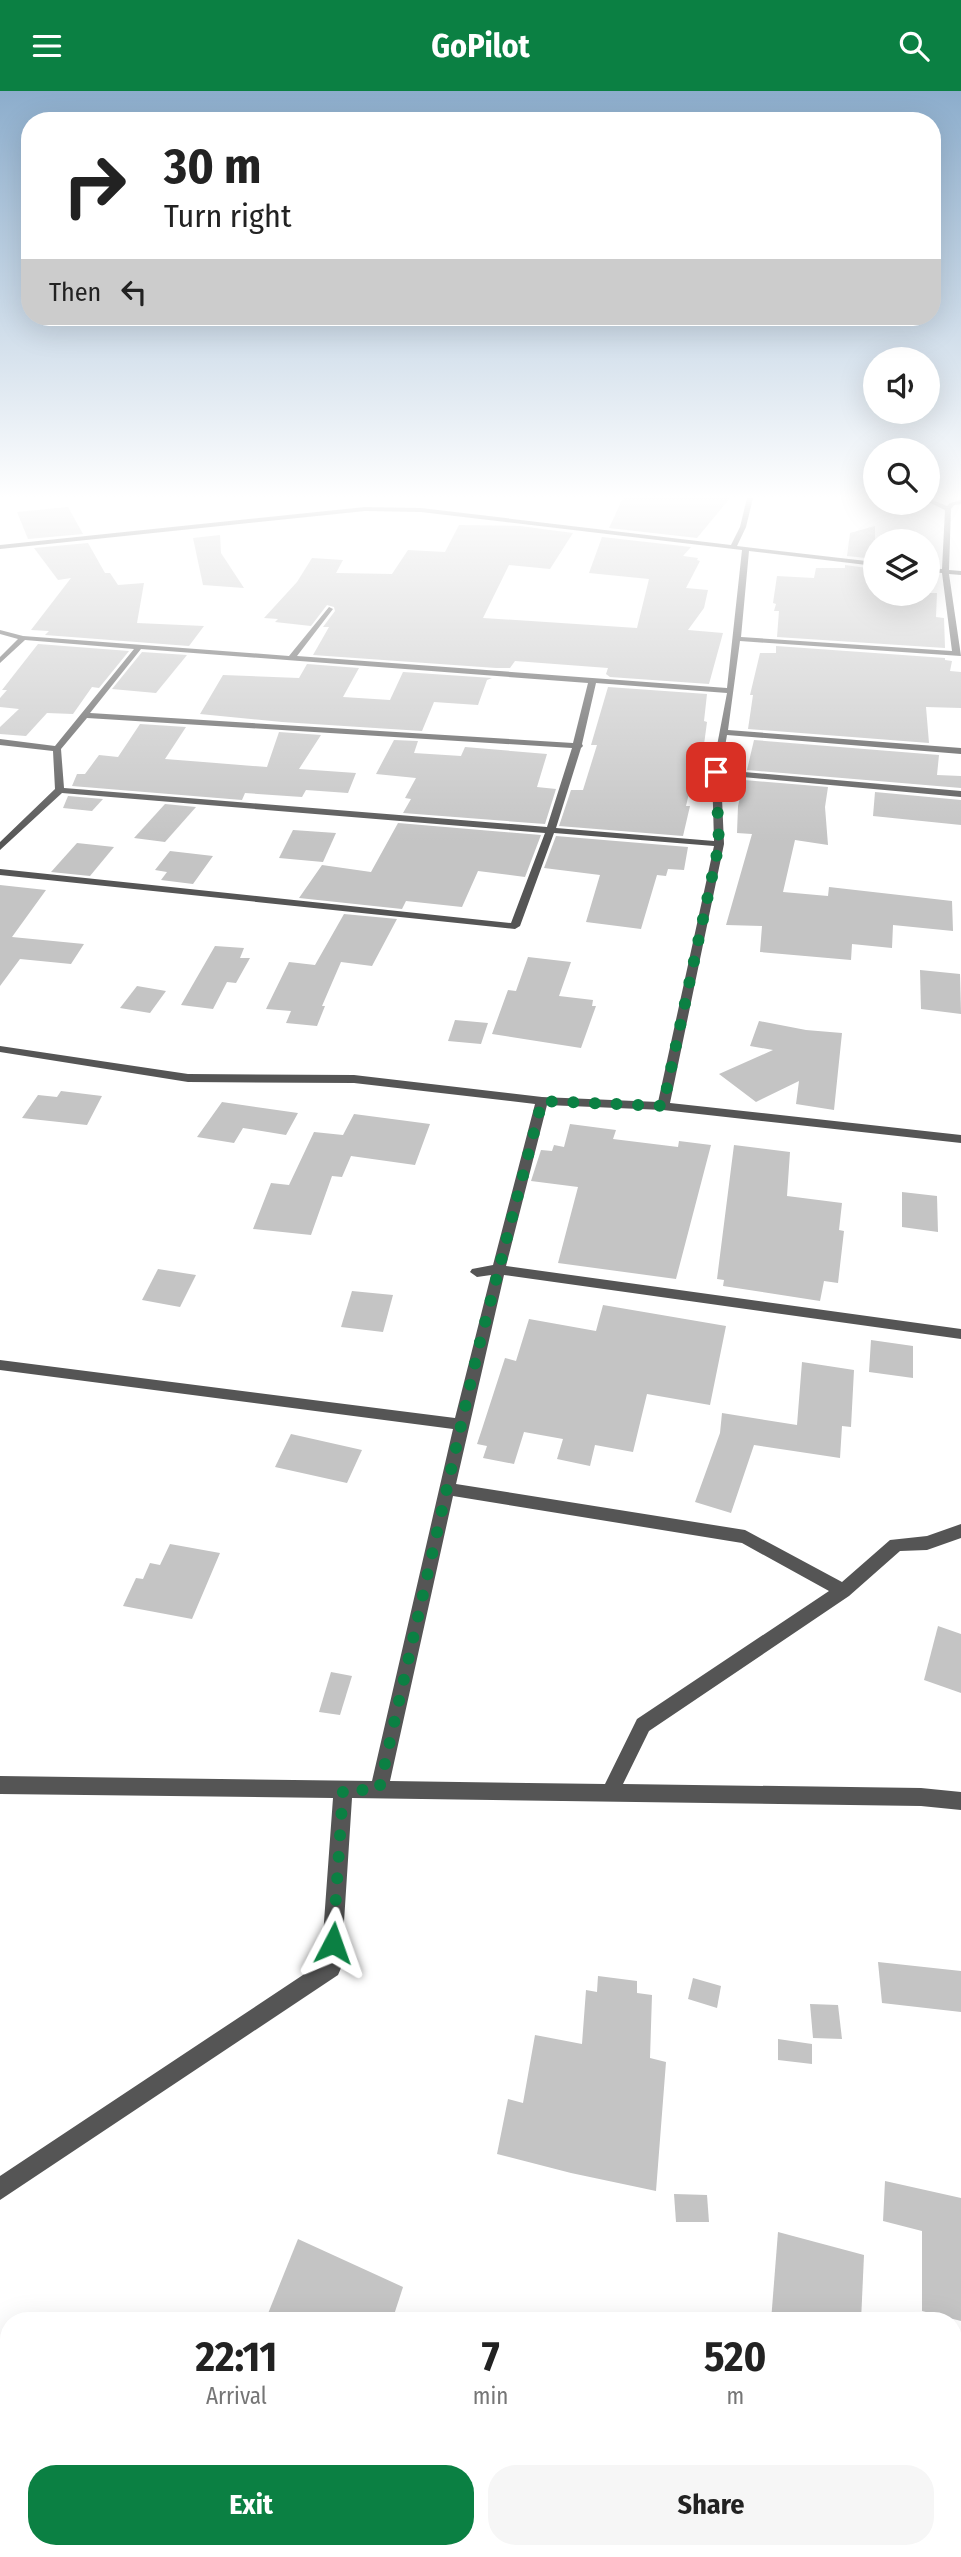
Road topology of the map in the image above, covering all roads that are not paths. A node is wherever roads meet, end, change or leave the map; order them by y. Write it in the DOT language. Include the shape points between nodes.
graph roads {
  1 [pos="326,613"];
  2 [pos="740,613"];
  3 [pos="952,613"];
  4 [pos="0,632"];
  5 [pos="23,638"];
  6 [pos="738,639"];
  7 [pos="139,647"];
  8 [pos="959,654"];
  9 [pos="292,657"];
  10 [pos="0,661"];
  11 [pos="593,680"];
  12 [pos="732,691"];
  13 [pos="84,715"];
  14 [pos="724,732"];
  15 [pos="0,742"];
  16 [pos="579,746"];
  17 [pos="57,749"];
  18 [pos="961,751"];
  19 [pos="716,772"];
  20 [pos="60,790"];
  21 [pos="961,794"];
  22 [pos="553,829"];
  23 [pos="719,844"];
  24 [pos="0,847"];
  25 [pos="0,871"];
  26 [pos="0,1049"];
  27 [pos="542,1101"];
  28 [pos="663,1106"];
  29 [pos="961,1139"];
  30 [pos="498,1269"];
  31 [pos="477,1272"];
  32 [pos="961,1334"];
  33 [pos="0,1365"];
  34 [pos="461,1424"];
  35 [pos="446,1489"];
  36 [pos="961,1531"];
  37 [pos="843,1591"];
  38 [pos="0,1785"];
  39 [pos="343,1790"];
  40 [pos="379,1790"];
  41 [pos="610,1793"];
  42 [pos="961,1801"];
  43 [pos="0,2189"];
  1 -- 9 [label="street"];
  2 -- 6 [label="street"];
  3 -- 8 [label="street"];
  4 -- 5 [label="street"];
  5 -- 7 [label="street"];
  5 -- 10 [label="street"];
  6 -- 8 [label="street"];
  6 -- 12 [label="street"];
  7 -- 9 [label="street"];
  7 -- 13 [label="street"];
  9 -- 11 [label="street"];
  11 -- 12 [label="street"];
  11 -- 16 [label="street"];
  12 -- 14 [label="street"];
  13 -- 16 [label="street"];
  13 -- 17 [label="street"];
  14 -- 18 [label="street"];
  14 -- 19 [label="street"];
  15 -- 17 [label="street"];
  16 -- 22 [label="street"];
  17 -- 20 [label="street"];
  19 -- 21 [label="street"];
  19 -- 23 [label="street"];
  20 -- 22 [label="street"];
  20 -- 24 [label="street"];
  22 -- 23 [label="street"];
  22 -- 25 [label="street" via="515,926"];
  23 -- 28 [label="street"];
  26 -- 27 [label="street" via="188,1078 354,1079"];
  27 -- 28 [label="street"];
  27 -- 30 [label="street"];
  28 -- 29 [label="street"];
  30 -- 31 [label="street"];
  30 -- 32 [label="street"];
  30 -- 34 [label="street"];
  33 -- 34 [label="street"];
  34 -- 35 [label="street"];
  35 -- 37 [label="street" via="745,1537"];
  35 -- 40 [label="street"];
  36 -- 37 [label="street" via="927,1543 896,1545"];
  37 -- 41 [label="street" via="643,1725"];
  38 -- 39 [label="street"];
  39 -- 40 [label="street"];
  39 -- 43 [label="street" via="331,1968"];
  40 -- 41 [label="street"];
  41 -- 42 [label="street"];
}
